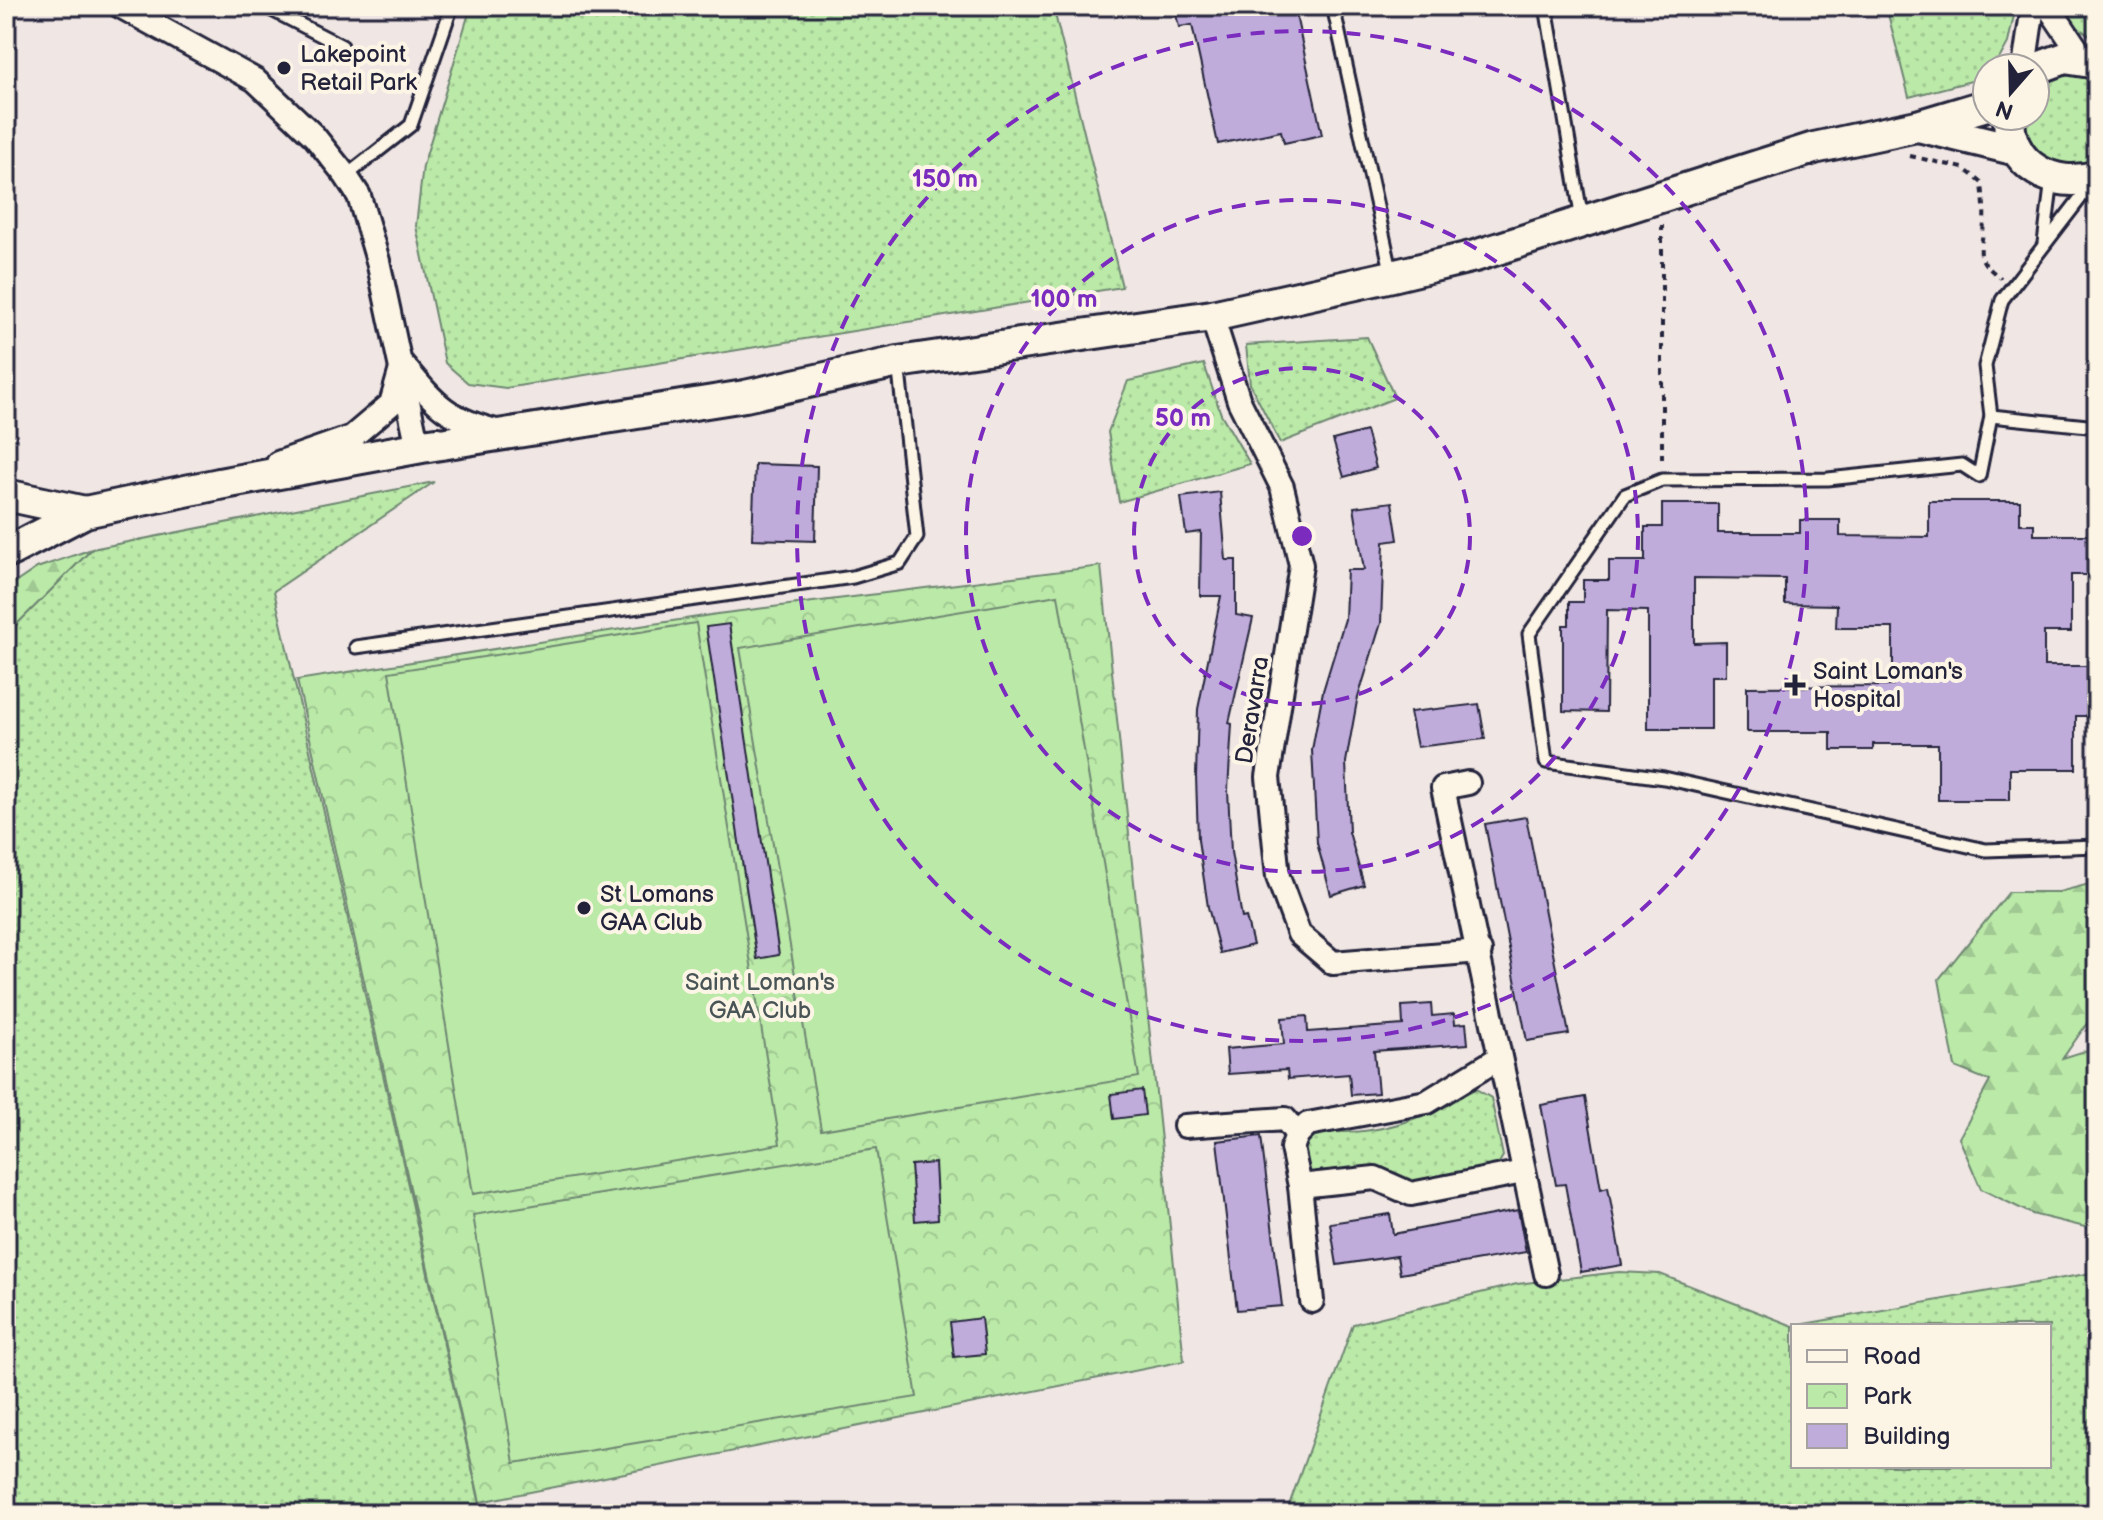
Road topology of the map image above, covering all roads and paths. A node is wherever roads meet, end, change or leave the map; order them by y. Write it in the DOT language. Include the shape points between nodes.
graph roads {
  1 [pos="120,6"];
  2 [pos="264,6"];
  3 [pos="452,6"];
  4 [pos="1333,6"];
  5 [pos="1546,6"];
  6 [pos="2033,6"];
  7 [pos="2048,6"];
  8 [pos="342,46"];
  9 [pos="2026,52"];
  10 [pos="2090,61"];
  11 [pos="2051,63"];
  12 [pos="1971,110"];
  13 [pos="1917,126"];
  14 [pos="2013,132"];
  15 [pos="2017,150"];
  16 [pos="1897,152"];
  17 [pos="346,176"];
  18 [pos="2097,176"];
  19 [pos="2052,179"];
  20 [pos="1676,219"];
  21 [pos="1582,221"];
  22 [pos="2044,248"];
  23 [pos="1392,276"];
  24 [pos="2013,286"];
  25 [pos="1212,316"];
  26 [pos="898,362"];
  27 [pos="402,364"];
  28 [pos="1991,416"];
  29 [pos="2097,427"];
  30 [pos="505,433"];
  31 [pos="475,438"];
  32 [pos="1662,480"];
  33 [pos="219,484"];
  34 [pos="6,495"];
  35 [pos="85,512"];
  36 [pos="6,553"];
  37 [pos="356,647"];
  38 [pos="1468,783"];
  39 [pos="2097,846"];
  40 [pos="1480,951"];
  41 [pos="1499,1058"];
  42 [pos="1185,1126"];
  43 [pos="1297,1135"];
  44 [pos="1523,1172"];
  45 [pos="1300,1186"];
  46 [pos="1546,1274"];
  47 [pos="1312,1301"];
  1 -- 17 [label="street" via="255,80 314,136"];
  2 -- 8 [label="lane"];
  3 -- 17 [label="lane" via="411,125"];
  4 -- 23 [label="lane"];
  5 -- 21 [label="lane"];
  6 -- 9 [label="street"];
  7 -- 10 [label="street"];
  10 -- 11 [label="street" via="2065,58"];
  12 -- 13 [label="street"];
  13 -- 15 [label="street"];
  13 -- 21 [label="street" via="1814,148"];
  14 -- 15 [label="street"];
  15 -- 19 [label="street"];
  16 -- 24 [label="path" via="1963,168 1982,183 1979,253 1985,266"];
  17 -- 27 [label="street" via="359,196"];
  18 -- 19 [label="street"];
  18 -- 22 [label="lane"];
  19 -- 22 [label="lane"];
  20 -- 32 [label="path" via="1662,224"];
  21 -- 23 [label="street"];
  22 -- 24 [label="lane"];
  23 -- 25 [label="street"];
  24 -- 28 [label="lane" via="2002,300 1985,366"];
  25 -- 26 [label="street"];
  25 -- 40 [label="street, Deravarra" via="1239,401 1282,487 1301,565 1268,777 1278,877 1299,934 1333,963"];
  26 -- 30 [label="street" via="745,396"];
  26 -- 37 [label="lane" via="917,537 900,563 853,577"];
  27 -- 30 [label="street" via="439,408"];
  27 -- 31 [label="street" via="418,439"];
  27 -- 33 [label="street" via="391,404 352,437"];
  28 -- 29 [label="lane"];
  28 -- 32 [label="lane" via="1979,476 1962,465 1828,479"];
  30 -- 31 [label="street"];
  31 -- 33 [label="street"];
  32 -- 39 [label="lane" via="1625,495 1529,634 1546,762 1664,778 1986,850"];
  33 -- 35 [label="street"];
  34 -- 35 [label="street"];
  35 -- 36 [label="street"];
  38 -- 40 [label="street" via="1443,788"];
  40 -- 41 [label="street"];
  41 -- 43 [label="street" via="1427,1102 1308,1124"];
  41 -- 44 [label="street"];
  42 -- 43 [label="street" via="1285,1119"];
  43 -- 45 [label="street" via="1292,1148"];
  44 -- 45 [label="street" via="1411,1194 1375,1178"];
  44 -- 46 [label="street"];
  45 -- 47 [label="street"];
}
